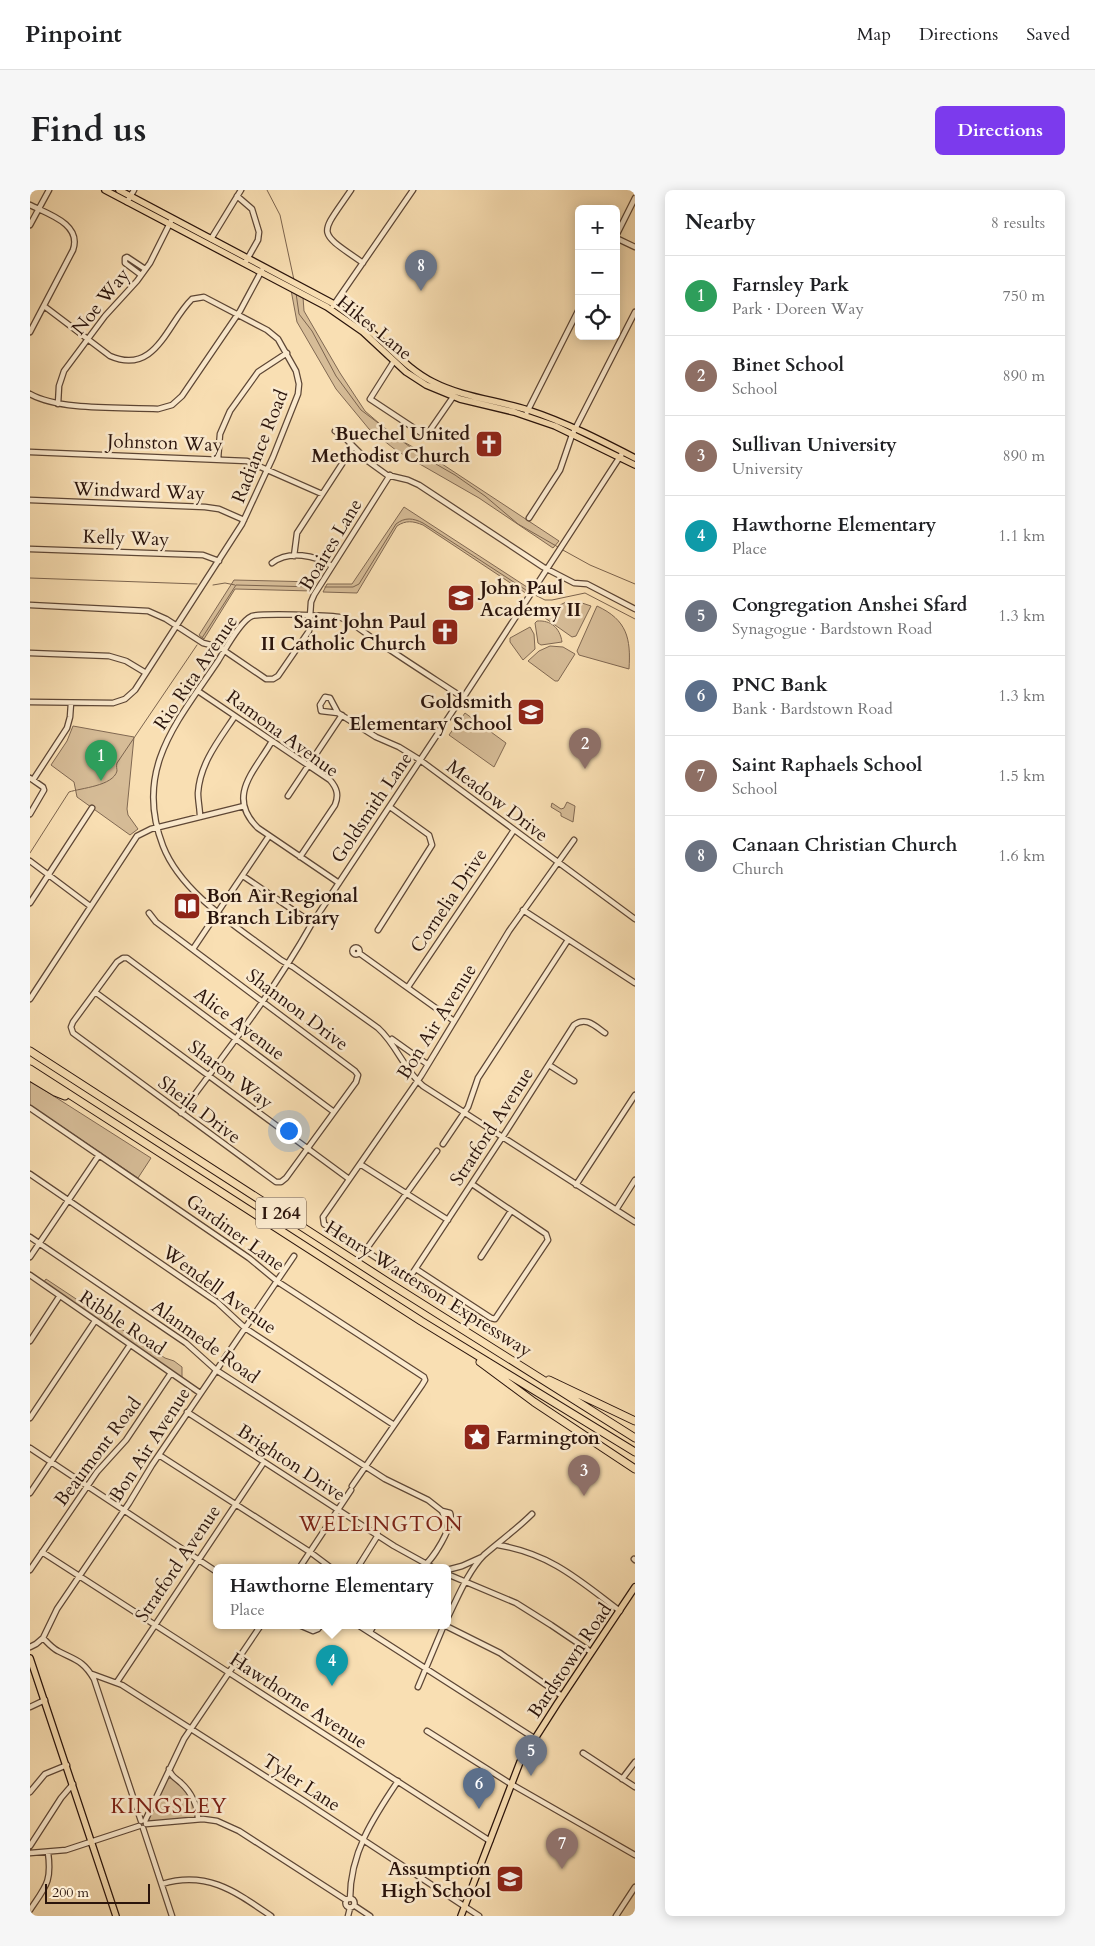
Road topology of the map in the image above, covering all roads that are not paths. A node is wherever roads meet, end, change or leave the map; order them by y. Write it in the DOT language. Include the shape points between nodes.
graph roads {
  1 [pos="49,190"];
  2 [pos="105,190"];
  3 [pos="120,190"];
  4 [pos="134,190"];
  5 [pos="241,190"];
  6 [pos="351,190"];
  7 [pos="413,190"];
  8 [pos="131,196"];
  9 [pos="237,196"];
  10 [pos="635,198"];
  11 [pos="127,202"];
  12 [pos="30,205"];
  13 [pos="38,209"];
  14 [pos="171,222"];
  15 [pos="30,225"];
  16 [pos="620,229"];
  17 [pos="211,239"];
  18 [pos="620,239"];
  19 [pos="635,247"];
  20 [pos="246,260"];
  21 [pos="363,263"];
  22 [pos="145,269"];
  23 [pos="262,269"];
  24 [pos="141,275"];
  25 [pos="292,285"];
  26 [pos="44,306"];
  27 [pos="332,307"];
  28 [pos="635,312"];
  29 [pos="238,315"];
  30 [pos="575,317"];
  31 [pos="30,332"];
  32 [pos="88,339"];
  33 [pos="287,353"];
  34 [pos="394,362"];
  35 [pos="30,394"];
  36 [pos="453,397"];
  37 [pos="58,404"];
  38 [pos="527,413"];
  39 [pos="336,431"];
  40 [pos="574,431"];
  41 [pos="353,447"];
  42 [pos="30,452"];
  43 [pos="621,455"];
  44 [pos="635,458"];
  45 [pos="218,459"];
  46 [pos="635,465"];
  47 [pos="268,469"];
  48 [pos="390,476"];
  49 [pos="322,494"];
  50 [pos="30,500"];
  51 [pos="529,518"];
  52 [pos="244,520"];
  53 [pos="30,549"];
  54 [pos="294,556"];
  55 [pos="219,561"];
  56 [pos="272,563"];
  57 [pos="332,566"];
  58 [pos="547,569"];
  59 [pos="30,605"];
  60 [pos="635,609"];
  61 [pos="310,616"];
  62 [pos="177,626"];
  63 [pos="224,651"];
  64 [pos="30,653"];
  65 [pos="146,673"];
  66 [pos="198,691"];
  67 [pos="462,697"];
  68 [pos="30,702"];
  69 [pos="71,703"];
  70 [pos="340,714"];
  71 [pos="235,716"];
  72 [pos="272,741"];
  73 [pos="420,760"];
  74 [pos="309,766"];
  75 [pos="32,779"];
  76 [pos="288,796"];
  77 [pos="244,806"];
  78 [pos="390,807"];
  79 [pos="92,808"];
  80 [pos="30,814"];
  81 [pos="200,817"];
  82 [pos="157,828"];
  83 [pos="514,830"];
  84 [pos="269,836"];
  85 [pos="574,840"];
  86 [pos="300,857"];
  87 [pos="30,861"];
  88 [pos="557,862"];
  89 [pos="48,875"];
  90 [pos="243,876"];
  91 [pos="339,883"];
  92 [pos="30,903"];
  93 [pos="90,906"];
  94 [pos="524,910"];
  95 [pos="218,912"];
  96 [pos="149,913"];
  97 [pos="634,918"];
  98 [pos="312,922"];
  99 [pos="378,930"];
  100 [pos="568,940"];
  101 [pos="193,949"];
  102 [pos="359,953"];
  103 [pos="287,963"];
  104 [pos="635,983"];
  105 [pos="408,988"];
  106 [pos="95,992"];
  107 [pos="30,999"];
  108 [pos="262,1001"];
  109 [pos="454,1021"];
  110 [pos="605,1033"];
  111 [pos="388,1037"];
  112 [pos="236,1038"];
  113 [pos="30,1051"];
  114 [pos="428,1064"];
  115 [pos="548,1065"];
  116 [pos="30,1069"];
  117 [pos="30,1076"];
  118 [pos="209,1076"];
  119 [pos="417,1081"];
  120 [pos="574,1081"];
  121 [pos="635,1095"];
  122 [pos="77,1100"];
  123 [pos="30,1108"];
  124 [pos="334,1112"];
  125 [pos="464,1112"];
  126 [pos="181,1113"];
  127 [pos="502,1137"];
  128 [pos="443,1144"];
  129 [pos="307,1149"];
  130 [pos="437,1150"];
  131 [pos="100,1155"];
  132 [pos="360,1164"];
  133 [pos="30,1174"];
  134 [pos="349,1179"];
  135 [pos="635,1180"];
  136 [pos="472,1184"];
  137 [pos="576,1185"];
  138 [pos="405,1194"];
  139 [pos="69,1200"];
  140 [pos="616,1210"];
  141 [pos="511,1211"];
  142 [pos="448,1220"];
  143 [pos="635,1222"];
  144 [pos="30,1237"];
  145 [pos="39,1243"];
  146 [pos="365,1251"];
  147 [pos="294,1256"];
  148 [pos="30,1257"];
  149 [pos="481,1257"];
  150 [pos="416,1269"];
  151 [pos="30,1275"];
  152 [pos="277,1282"];
  153 [pos="60,1297"];
  154 [pos="95,1321"];
  155 [pos="245,1328"];
  156 [pos="30,1341"];
  157 [pos="459,1344"];
  158 [pos="130,1345"];
  159 [pos="216,1370"];
  160 [pos="533,1372"];
  161 [pos="171,1373"];
  162 [pos="200,1393"];
  163 [pos="188,1412"];
  164 [pos="30,1418"];
  165 [pos="635,1421"];
  166 [pos="394,1424"];
  167 [pos="635,1438"];
  168 [pos="30,1448"];
  169 [pos="635,1452"];
  170 [pos="159,1455"];
  171 [pos="51,1462"];
  172 [pos="264,1462"];
  173 [pos="366,1466"];
  174 [pos="635,1469"];
  175 [pos="87,1487"];
  176 [pos="30,1493"];
  177 [pos="235,1505"];
  178 [pos="339,1510"];
  179 [pos="124,1512"];
  180 [pos="532,1514"];
  181 [pos="378,1535"];
  182 [pos="498,1545"];
  183 [pos="42,1552"];
  184 [pos="310,1552"];
  185 [pos="483,1556"];
  186 [pos="415,1559"];
  187 [pos="198,1560"];
  188 [pos="302,1564"];
  189 [pos="326,1564"];
  190 [pos="360,1564"];
  191 [pos="416,1564"];
  192 [pos="426,1564"];
  193 [pos="431,1564"];
  194 [pos="213,1569"];
  195 [pos="30,1570"];
  196 [pos="451,1570"];
  197 [pos="451,1574"];
  198 [pos="79,1576"];
  199 [pos="466,1582"];
  200 [pos="635,1587"];
  201 [pos="620,1610"];
  202 [pos="451,1612"];
  203 [pos="154,1624"];
  204 [pos="451,1628"];
  205 [pos="258,1629"];
  206 [pos="365,1629"];
  207 [pos="372,1629"];
  208 [pos="442,1629"];
  209 [pos="370,1632"];
  210 [pos="43,1638"];
  211 [pos="30,1647"];
  212 [pos="591,1652"];
  213 [pos="30,1658"];
  214 [pos="427,1669"];
  215 [pos="229,1672"];
  216 [pos="92,1674"];
  217 [pos="106,1680"];
  218 [pos="116,1682"];
  219 [pos="418,1687"];
  220 [pos="99,1694"];
  221 [pos="562,1696"];
  222 [pos="45,1700"];
  223 [pos="30,1707"];
  224 [pos="191,1729"];
  225 [pos="427,1731"];
  226 [pos="534,1738"];
  227 [pos="583,1754"];
  228 [pos="635,1762"];
  229 [pos="66,1765"];
  230 [pos="169,1769"];
  231 [pos="171,1776"];
  232 [pos="164,1778"];
  233 [pos="622,1779"];
  234 [pos="398,1781"];
  235 [pos="73,1784"];
  236 [pos="511,1784"];
  237 [pos="635,1787"];
  238 [pos="30,1792"];
  239 [pos="198,1819"];
  240 [pos="143,1824"];
  241 [pos="362,1839"];
  242 [pos="490,1841"];
  243 [pos="93,1842"];
  244 [pos="30,1846"];
  245 [pos="48,1852"];
  246 [pos="30,1853"];
  247 [pos="635,1855"];
  248 [pos="162,1884"];
  249 [pos="635,1887"];
  250 [pos="348,1900"];
  251 [pos="465,1906"];
  252 [pos="352,1907"];
  253 [pos="30,1910"];
  254 [pos="116,1916"];
  255 [pos="172,1916"];
  256 [pos="271,1916"];
  257 [pos="348,1916"];
  258 [pos="370,1916"];
  259 [pos="461,1916"];
  260 [pos="479,1916"];
  261 [pos="616,1916"];
  1 -- 13 [label="street"];
  2 -- 11 [label="main road, Hikes Lane"];
  3 -- 8 [label="main road, Hikes Lane"];
  4 -- 8 [label="street"];
  5 -- 9 [label="street"];
  6 -- 21 [label="street" via="327,225 327,233 332,241"];
  7 -- 21 [label="street"];
  8 -- 11 [label="street"];
  8 -- 14 [label="main road, Hikes Lane"];
  9 -- 17 [label="street"];
  9 -- 20 [label="street" via="251,207 259,228 259,238"];
  10 -- 16 [label="street"];
  11 -- 14 [label="main road, Hikes Lane"];
  12 -- 13 [label="street"];
  13 -- 15 [label="street"];
  13 -- 26 [label="street" via="67,225 74,233 75,242"];
  14 -- 17 [label="main road, Hikes Lane"];
  14 -- 20 [label="main road, Hikes Lane"];
  14 -- 22 [label="street, Noe Way"];
  17 -- 20 [label="main road, Hikes Lane"];
  18 -- 19 [label="street"];
  20 -- 23 [label="main road, Hikes Lane"];
  21 -- 27 [label="street"];
  22 -- 24 [label="street, Noe Way"];
  22 -- 24 [label="street" via="125,258 125,263"];
  23 -- 25 [label="main road, Hikes Lane"];
  23 -- 29 [label="street"];
  24 -- 32 [label="street, Noe Way"];
  25 -- 27 [label="main road, Hikes Lane"];
  25 -- 27 [label="main road, Hikes Lane" via="300,285"];
  26 -- 31 [label="street"];
  26 -- 32 [label="street, Radiance Road"];
  27 -- 34 [label="main road, Hikes Lane"];
  27 -- 38 [label="main road, Hikes Lane" via="360,323 432,382"];
  28 -- 40 [label="street"];
  29 -- 32 [label="street, Radiance Road" via="204,297 193,298 154,350 136,359 114,357"];
  29 -- 33 [label="street, Radiance Road" via="272,333"];
  29 -- 37 [label="street" via="182,396 172,405 158,409"];
  30 -- 38 [label="street"];
  32 -- 37 [label="street, Noe Way" via="62,376"];
  33 -- 45 [label="street" via="258,372 230,411 220,434"];
  33 -- 47 [label="street, Radiance Road" via="296,371 298,394"];
  34 -- 36 [label="main road, Hikes Lane" via="416,379"];
  34 -- 36 [label="street" via="370,398 426,436"];
  35 -- 37 [label="street"];
  36 -- 38 [label="main road, Hikes Lane"];
  38 -- 40 [label="main road, Hikes Lane"];
  39 -- 41 [label="street"];
  40 -- 43 [label="main road, Hikes Lane"];
  40 -- 51 [label="street" via="560,470"];
  41 -- 48 [label="street" via="368,462"];
  41 -- 49 [label="street"];
  42 -- 45 [label="street, Johnston Way"];
  43 -- 44 [label="main road, Hikes Lane"];
  43 -- 46 [label="main road, Hikes Lane"];
  43 -- 58 [label="street, Goldsmith Lane"];
  45 -- 47 [label="street, Johnston Way" via="247,461"];
  47 -- 49 [label="street, Johnston Way"];
  47 -- 52 [label="street, Radiance Road"];
  48 -- 57 [label="street, Boaires Lane"];
  48 -- 58 [label="street" via="419,485"];
  49 -- 54 [label="street" via="297,533"];
  50 -- 52 [label="street, Windward Way" via="205,507 219,509"];
  52 -- 55 [label="street, Radiance Road"];
  53 -- 55 [label="street, Kelly Way" via="202,555"];
  54 -- 56 [label="street"];
  54 -- 57 [label="street" via="313,557"];
  55 -- 62 [label="street, Radiance Road"];
  57 -- 61 [label="street, Boaires Lane" via="312,600"];
  58 -- 60 [label="street" via="574,583 587,584"];
  58 -- 67 [label="street, Goldsmith Lane"];
  59 -- 62 [label="street" via="139,609 157,614"];
  61 -- 63 [label="street, Rio Rita Avenue" via="253,616"];
  61 -- 63 [label="street, Boaires Lane" via="306,636 278,676 271,679"];
  61 -- 67 [label="street, Rio Rita Avenue" via="344,619"];
  62 -- 63 [label="street" via="203,643"];
  62 -- 65 [label="street, Radiance Road"];
  63 -- 66 [label="street, Rio Rita Avenue"];
  64 -- 65 [label="street" via="109,656 126,661"];
  65 -- 69 [label="street, Radiance Road" via="135,690 121,701"];
  66 -- 71 [label="street, Ramona Avenue"];
  66 -- 82 [label="street, Rio Rita Avenue" via="170,733 160,757 153,797"];
  67 -- 73 [label="street, Goldsmith Lane"];
  68 -- 69 [label="street, Radiance Road"];
  69 -- 75 [label="street" via="67,728"];
  70 -- 70 [label="street, Meadow Drive" via="327,697 320,705 321,711"];
  70 -- 73 [label="street, Meadow Drive"];
  70 -- 74 [label="street"];
  71 -- 72 [label="street, Ramona Avenue"];
  71 -- 81 [label="street" via="202,770 198,792"];
  72 -- 74 [label="street, Ramona Avenue"];
  72 -- 77 [label="street" via="248,778"];
  73 -- 78 [label="street, Goldsmith Lane"];
  73 -- 83 [label="street, Meadow Drive"];
  74 -- 76 [label="street"];
  74 -- 86 [label="street, Ramona Avenue" via="333,783 337,799"];
  75 -- 80 [label="street" via="44,791"];
  77 -- 81 [label="street"];
  77 -- 84 [label="street" via="251,821"];
  78 -- 91 [label="street, Goldsmith Lane"];
  78 -- 99 [label="street" via="429,835 432,845"];
  79 -- 89 [label="street"];
  81 -- 82 [label="street"];
  82 -- 93 [label="street" via="136,836"];
  82 -- 95 [label="street, Rio Rita Avenue" via="178,874"];
  83 -- 88 [label="street, Meadow Drive"];
  83 -- 105 [label="street, Cornelia Drive"];
  84 -- 86 [label="street"];
  84 -- 90 [label="street"];
  85 -- 88 [label="street, Bon Air Avenue"];
  86 -- 91 [label="street"];
  87 -- 89 [label="street"];
  88 -- 94 [label="street, Bon Air Avenue"];
  88 -- 97 [label="street, Meadow Drive"];
  89 -- 92 [label="street"];
  89 -- 93 [label="street"];
  90 -- 95 [label="street"];
  90 -- 98 [label="street"];
  91 -- 98 [label="street, Goldsmith Lane"];
  93 -- 107 [label="street"];
  94 -- 100 [label="street"];
  94 -- 109 [label="street, Bon Air Avenue"];
  95 -- 101 [label="street"];
  95 -- 103 [label="street, Rio Rita Avenue"];
  96 -- 101 [label="street, Shannon Drive" via="156,922"];
  98 -- 103 [label="street, Goldsmith Lane"];
  100 -- 104 [label="street"];
  100 -- 125 [label="street" via="478,1078"];
  101 -- 108 [label="street, Shannon Drive"];
  102 -- 105 [label="street"];
  103 -- 108 [label="street, Goldsmith Lane"];
  103 -- 111 [label="street"];
  105 -- 109 [label="street"];
  106 -- 112 [label="street, Alice Avenue" via="117,962 128,958"];
  106 -- 118 [label="street, Sharon Way"];
  106 -- 126 [label="street, Sheila Drive" via="73,1022 72,1029 76,1035"];
  108 -- 112 [label="street, Goldsmith Lane"];
  108 -- 124 [label="street, Shannon Drive" via="357,1073 356,1082"];
  109 -- 114 [label="street, Bon Air Avenue"];
  110 -- 115 [label="street, Stratford Avenue" via="587,1021 578,1022"];
  111 -- 114 [label="street"];
  111 -- 119 [label="street"];
  112 -- 118 [label="street, Goldsmith Lane"];
  112 -- 124 [label="street, Alice Avenue"];
  113 -- 160 [label="highway, Henry Watterson Expressway / I 264"];
  114 -- 119 [label="street, Bon Air Avenue"];
  115 -- 120 [label="street"];
  115 -- 127 [label="street, Stratford Avenue"];
  116 -- 122 [label="highway, Henry Watterson Expressway / I 264"];
  117 -- 122 [label="highway" via="55,1092"];
  118 -- 126 [label="street, Goldsmith Lane"];
  118 -- 129 [label="street, Sharon Way"];
  119 -- 125 [label="street"];
  119 -- 132 [label="street, Bon Air Avenue"];
  121 -- 137 [label="street"];
  122 -- 157 [label="highway, Henry Watterson Expressway / I 264"];
  123 -- 131 [label="street, Gardiner Lane"];
  124 -- 129 [label="street, Shannon Drive"];
  125 -- 127 [label="street"];
  125 -- 128 [label="street"];
  126 -- 129 [label="street, Sheila Drive" via="276,1182 284,1180"];
  127 -- 136 [label="street, Stratford Avenue"];
  127 -- 137 [label="street"];
  129 -- 134 [label="street, Sharon Way"];
  130 -- 138 [label="street"];
  131 -- 139 [label="street"];
  131 -- 152 [label="street, Gardiner Lane" via="250,1258"];
  132 -- 134 [label="street, Bon Air Avenue"];
  132 -- 138 [label="street"];
  133 -- 139 [label="street, Wendell Avenue"];
  134 -- 146 [label="street, Bon Air Avenue" via="323,1221"];
  135 -- 140 [label="street"];
  136 -- 141 [label="street"];
  136 -- 142 [label="street, Stratford Avenue"];
  137 -- 140 [label="street"];
  138 -- 142 [label="street"];
  138 -- 146 [label="street"];
  139 -- 145 [label="street"];
  139 -- 155 [label="street, Wendell Avenue" via="217,1302"];
  140 -- 143 [label="street"];
  141 -- 149 [label="street"];
  141 -- 150 [label="street" via="548,1238 495,1318"];
  142 -- 150 [label="street, Stratford Avenue"];
  144 -- 145 [label="street, Alanmede Road"];
  145 -- 148 [label="street"];
  145 -- 159 [label="street, Alanmede Road" via="186,1343"];
  146 -- 150 [label="street, Stratford Avenue" via="403,1275 408,1276"];
  147 -- 152 [label="street, Bon Air Avenue"];
  151 -- 153 [label="street, Ribble Road"];
  152 -- 155 [label="street, Bon Air Avenue"];
  152 -- 166 [label="street, Gardiner Lane" via="422,1375 425,1379"];
  153 -- 154 [label="street, Ribble Road"];
  153 -- 156 [label="street"];
  154 -- 158 [label="street, Ribble Road"];
  154 -- 164 [label="street"];
  155 -- 159 [label="street, Bon Air Avenue"];
  155 -- 166 [label="street, Wendell Avenue"];
  157 -- 169 [label="highway, Henry Watterson Expressway / I 264"];
  157 -- 174 [label="highway" via="502,1379"];
  158 -- 161 [label="street, Ribble Road"];
  158 -- 171 [label="street"];
  159 -- 162 [label="street, Bon Air Avenue"];
  159 -- 173 [label="street, Alanmede Road"];
  160 -- 165 [label="highway"];
  160 -- 167 [label="highway, Henry Watterson Expressway / I 264"];
  161 -- 162 [label="street, Ribble Road"];
  161 -- 175 [label="street, Beaumont Road" via="126,1440"];
  162 -- 163 [label="street, Bon Air Avenue"];
  163 -- 170 [label="street, Bon Air Avenue"];
  163 -- 172 [label="street, Brighton Drive"];
  166 -- 173 [label="street"];
  168 -- 171 [label="street"];
  170 -- 177 [label="street"];
  170 -- 179 [label="street, Bon Air Avenue"];
  171 -- 175 [label="street"];
  171 -- 176 [label="street"];
  172 -- 177 [label="street, Stratford Avenue"];
  172 -- 178 [label="street, Brighton Drive"];
  173 -- 178 [label="street"];
  173 -- 193 [label="street, Alanmede Road" via="451,1515 452,1520"];
  175 -- 179 [label="street"];
  175 -- 183 [label="street, Beaumont Road"];
  177 -- 184 [label="street"];
  177 -- 187 [label="street, Stratford Avenue"];
  178 -- 181 [label="street, Brighton Drive"];
  178 -- 184 [label="street"];
  179 -- 187 [label="street"];
  179 -- 198 [label="street, Bon Air Avenue"];
  180 -- 182 [label="street"];
  181 -- 186 [label="street, Brighton Drive"];
  181 -- 190 [label="street"];
  182 -- 185 [label="street"];
  182 -- 201 [label="street" via="522,1549 547,1559"];
  183 -- 195 [label="street, Beaumont Road"];
  183 -- 198 [label="street, Hawthorne Avenue"];
  184 -- 188 [label="street"];
  184 -- 189 [label="street"];
  185 -- 196 [label="street"];
  185 -- 199 [label="street"];
  186 -- 191 [label="street"];
  186 -- 192 [label="street, Brighton Drive"];
  187 -- 194 [label="street"];
  187 -- 203 [label="street, Stratford Avenue"];
  197 -- 199 [label="street"];
  198 -- 203 [label="street, Hawthorne Avenue"];
  198 -- 210 [label="street, Bon Air Avenue"];
  199 -- 202 [label="street"];
  199 -- 212 [label="street" via="516,1604"];
  200 -- 201 [label="main road, Bardstown Road"];
  201 -- 212 [label="main road, Bardstown Road"];
  203 -- 215 [label="street, Hawthorne Avenue"];
  203 -- 218 [label="street, Stratford Avenue"];
  204 -- 221 [label="street" via="506,1656"];
  205 -- 215 [label="street"];
  206 -- 209 [label="street"];
  207 -- 209 [label="street"];
  208 -- 214 [label="street"];
  209 -- 214 [label="street"];
  210 -- 211 [label="street, Bon Air Avenue"];
  210 -- 216 [label="street"];
  212 -- 221 [label="main road, Bardstown Road"];
  213 -- 222 [label="main road"];
  214 -- 219 [label="street"];
  214 -- 226 [label="street"];
  215 -- 224 [label="street"];
  215 -- 234 [label="street, Hawthorne Avenue"];
  216 -- 217 [label="street, Tyler Lane"];
  216 -- 220 [label="street"];
  217 -- 218 [label="street, Tyler Lane"];
  217 -- 220 [label="street"];
  218 -- 224 [label="street, Tyler Lane"];
  220 -- 240 [label="street"];
  221 -- 226 [label="main road, Bardstown Road"];
  222 -- 223 [label="street"];
  222 -- 229 [label="main road"];
  224 -- 230 [label="street"];
  224 -- 241 [label="street, Tyler Lane"];
  225 -- 236 [label="street"];
  226 -- 236 [label="main road, Bardstown Road"];
  227 -- 233 [label="street"];
  228 -- 233 [label="street"];
  229 -- 235 [label="main road"];
  229 -- 238 [label="street" via="45,1774"];
  230 -- 231 [label="street"];
  230 -- 232 [label="street"];
  231 -- 232 [label="street"];
  231 -- 239 [label="street" via="190,1793"];
  232 -- 240 [label="street"];
  233 -- 237 [label="street"];
  234 -- 241 [label="street"];
  234 -- 242 [label="street, Hawthorne Avenue"];
  235 -- 243 [label="main road"];
  235 -- 244 [label="street"];
  236 -- 242 [label="main road, Bardstown Road"];
  236 -- 247 [label="street"];
  239 -- 240 [label="street"];
  239 -- 250 [label="street" via="232,1827"];
  240 -- 243 [label="street"];
  240 -- 248 [label="street"];
  241 -- 250 [label="street" via="352,1869"];
  241 -- 251 [label="street, Tyler Lane"];
  242 -- 251 [label="main road, Bardstown Road"];
  243 -- 245 [label="street"];
  243 -- 254 [label="main road"];
  245 -- 246 [label="street"];
  245 -- 253 [label="street" via="49,1880"];
  248 -- 255 [label="street"];
  248 -- 256 [label="street" via="189,1879 213,1882"];
  249 -- 261 [label="street"];
  250 -- 252 [label="street" via="346,1903"];
  251 -- 259 [label="main road, Bardstown Road"];
  251 -- 260 [label="street, Tyler Lane"];
  252 -- 257 [label="street"];
  252 -- 258 [label="street"];
}
